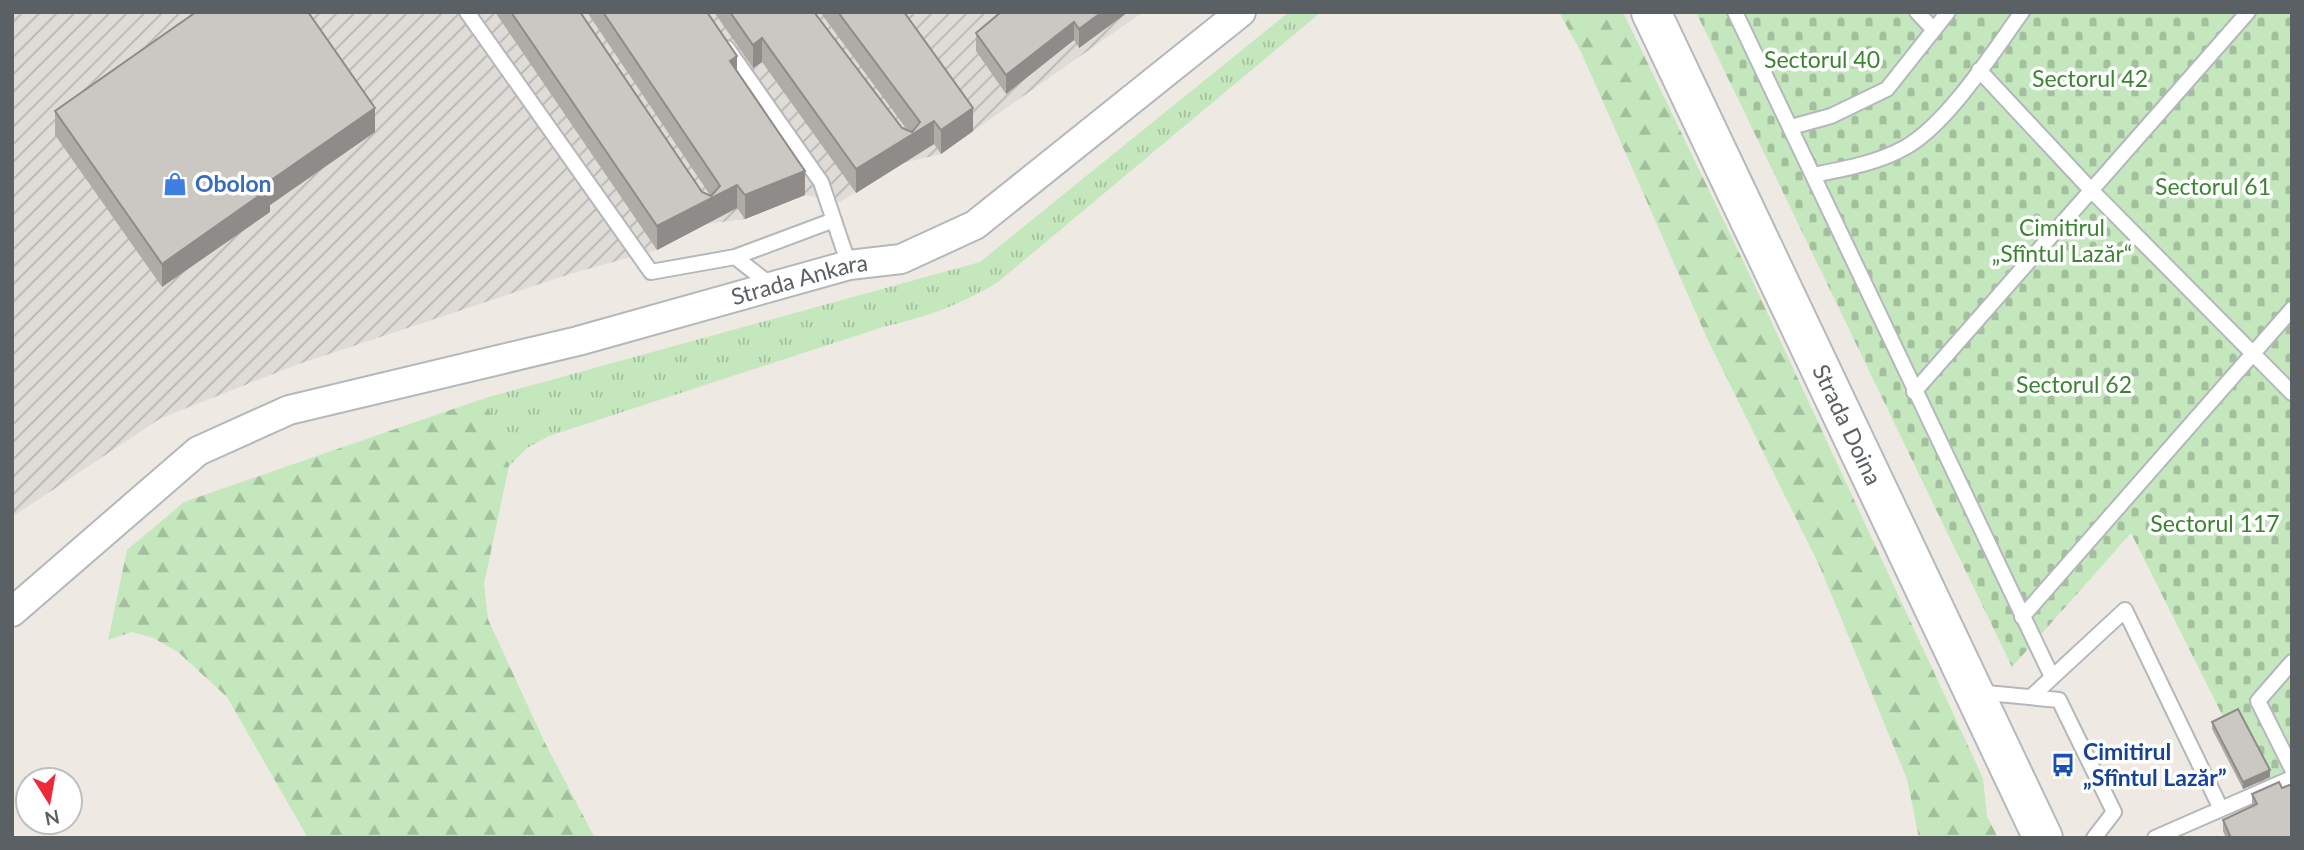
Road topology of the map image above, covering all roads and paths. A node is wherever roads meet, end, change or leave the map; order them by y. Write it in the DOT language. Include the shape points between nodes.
graph roads {
  1 [pos="467,12"];
  2 [pos="1241,12"];
  3 [pos="1651,12"];
  4 [pos="1735,12"];
  5 [pos="1917,12"];
  6 [pos="1948,12"];
  7 [pos="2022,12"];
  8 [pos="2248,12"];
  9 [pos="1934,30"];
  10 [pos="718,35"];
  11 [pos="1979,71"];
  12 [pos="1791,127"];
  13 [pos="1813,175"];
  14 [pos="2092,191"];
  15 [pos="834,220"];
  16 [pos="735,257"];
  17 [pos="849,265"];
  18 [pos="774,288"];
  19 [pos="2292,309"];
  20 [pos="2252,353"];
  21 [pos="1914,392"];
  22 [pos="2292,393"];
  23 [pos="12,612"];
  24 [pos="2022,617"];
  25 [pos="2292,663"];
  26 [pos="2052,677"];
  27 [pos="1976,692"];
  28 [pos="2031,697"];
  29 [pos="2292,769"];
  30 [pos="2292,778"];
  31 [pos="2221,809"];
  32 [pos="2043,838"];
  33 [pos="2094,838"];
  34 [pos="2155,838"];
  1 -- 16 [label="lane" via="651,272"];
  2 -- 17 [label="street, Strada Ankara" via="975,225 901,259"];
  3 -- 27 [label="main road, Strada Doina"];
  4 -- 12 [label="lane"];
  5 -- 9 [label="lane"];
  6 -- 9 [label="lane"];
  7 -- 11 [label="lane"];
  8 -- 14 [label="lane"];
  9 -- 12 [label="lane" via="1887,89 1831,116"];
  10 -- 15 [label="lane" via="821,182"];
  11 -- 13 [label="lane" via="1908,146"];
  11 -- 14 [label="lane"];
  12 -- 13 [label="lane"];
  13 -- 21 [label="lane"];
  14 -- 20 [label="lane"];
  14 -- 21 [label="lane"];
  15 -- 16 [label="lane"];
  15 -- 17 [label="lane"];
  16 -- 18 [label="lane"];
  17 -- 18 [label="street, Strada Ankara"];
  18 -- 23 [label="street, Strada Ankara" via="578,341 289,410 198,452"];
  19 -- 20 [label="lane"];
  20 -- 22 [label="lane"];
  20 -- 24 [label="lane"];
  21 -- 24 [label="lane"];
  24 -- 26 [label="lane"];
  25 -- 29 [label="lane" via="2258,701"];
  26 -- 28 [label="lane"];
  26 -- 31 [label="lane" via="2125,610"];
  27 -- 28 [label="lane"];
  27 -- 32 [label="main road, Strada Doina"];
  28 -- 33 [label="lane" via="2059,699 2114,812"];
  30 -- 31 [label="lane"];
  31 -- 34 [label="lane"];
}
